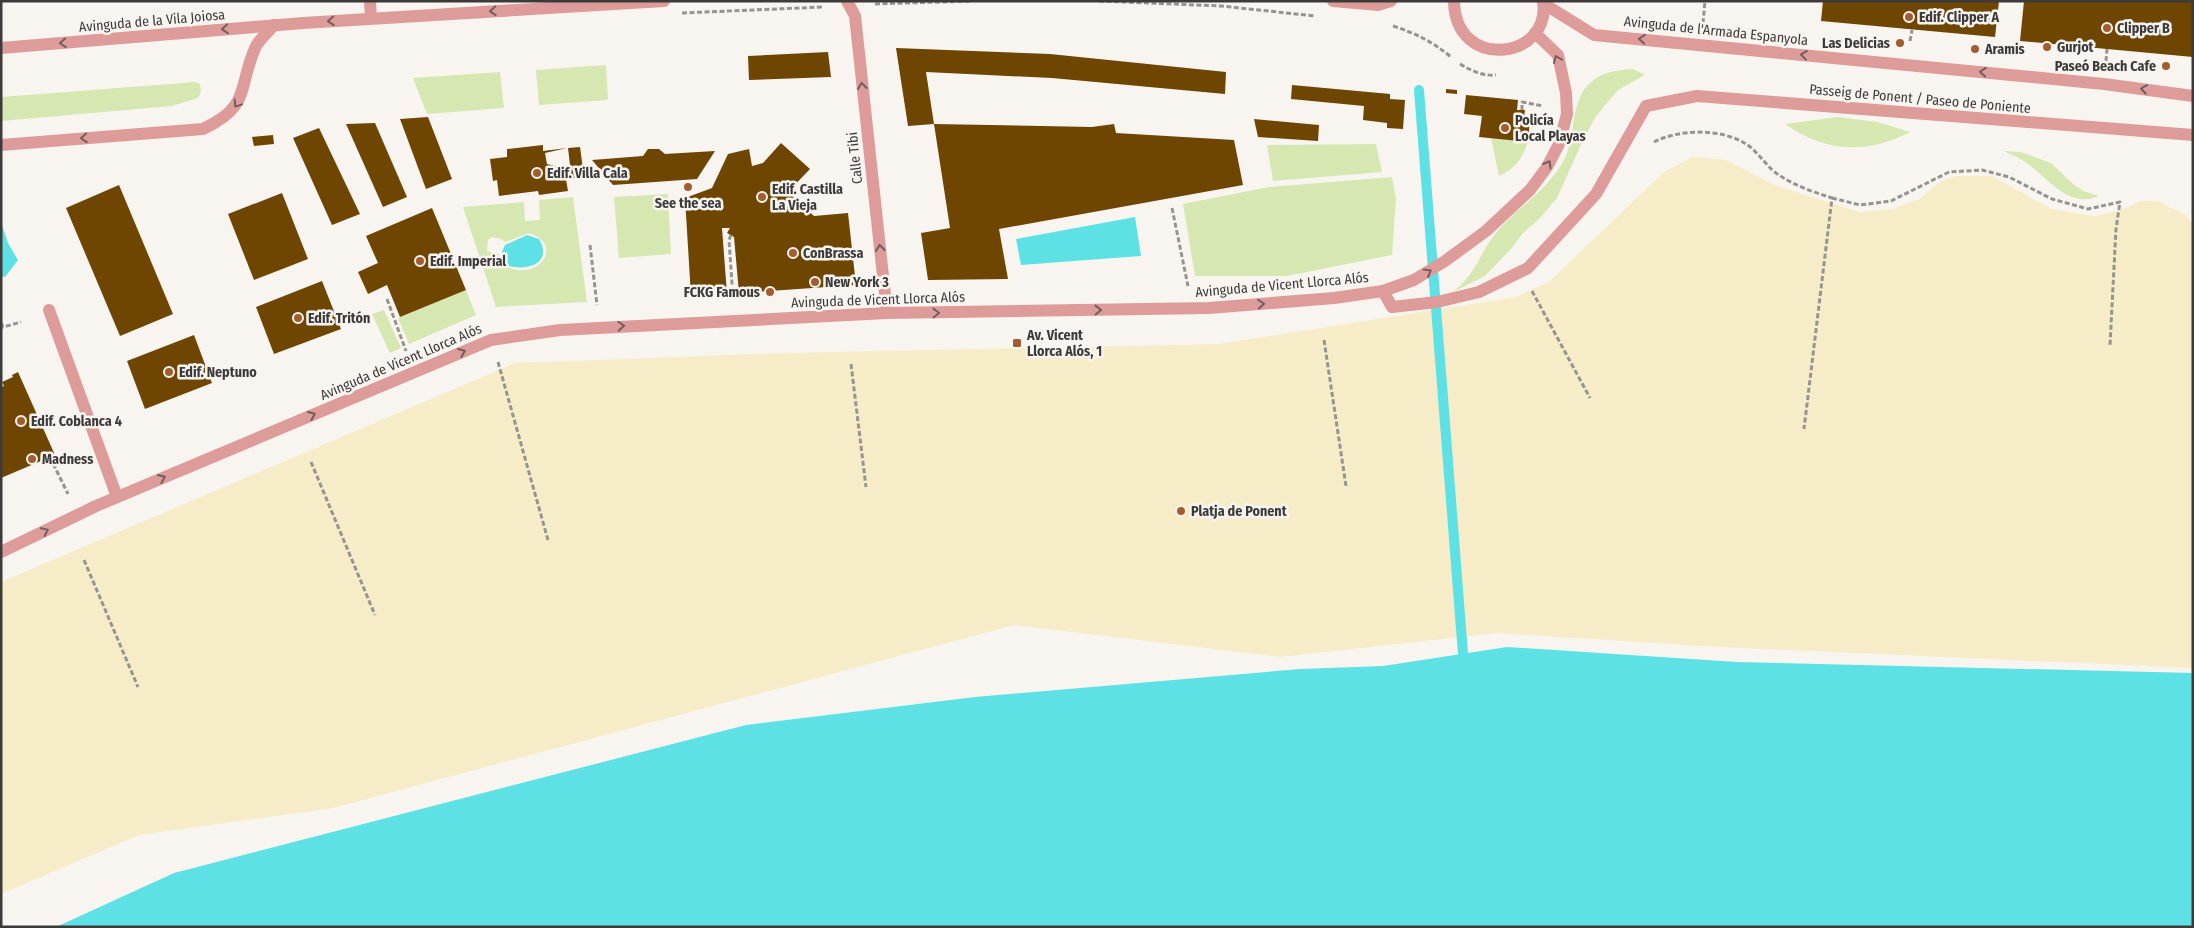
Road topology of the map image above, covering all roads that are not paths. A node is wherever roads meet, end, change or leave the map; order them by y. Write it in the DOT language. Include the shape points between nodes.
graph roads {
  1 [pos="370,1"];
  2 [pos="664,1"];
  3 [pos="847,1"];
  4 [pos="1333,1"];
  5 [pos="1391,1"];
  6 [pos="1454,1"];
  7 [pos="1543,3"];
  8 [pos="371,18"];
  9 [pos="274,25"];
  10 [pos="1535,33"];
  11 [pos="1,48"];
  12 [pos="2193,96"];
  13 [pos="2193,135"];
  14 [pos="1,145"];
  15 [pos="1383,291"];
  16 [pos="49,310"];
  17 [pos="887,314"];
  18 [pos="117,497"];
  19 [pos="1,552"];
  1 -- 8 [label="street"];
  2 -- 8 [label="street, Avinguda de la Vila Joiosa, one-way"];
  17 -- 3 [label="street, Calle Tibi, one-way" via="855,16"];
  4 -- 5 [label="street" via="1378,5"];
  6 -- 10 [label="street" via="1454,16 1460,29 1481,48 1510,50 1524,44"];
  7 -- 10 [label="street" via="1542,19"];
  12 -- 7 [label="street, Avinguda de l'Armada Espanyola, one-way" via="2104,84 1594,34"];
  8 -- 9 [label="street, Avinguda de la Vila Joiosa, one-way"];
  9 -- 11 [label="street, Avinguda de la Vila Joiosa, one-way"];
  9 -- 14 [label="street, one-way" via="257,44 242,95 234,110 203,129"];
  15 -- 10 [label="street, Avinguda de Vicent Llorca Alós, one-way" via="1414,280 1446,261 1530,190 1547,167 1559,144 1565,121 1566,93 1558,55"];
  13 -- 15 [label="street, Passeig de Ponent / Paseo de Poniente" via="1697,96 1646,106 1596,194 1528,268 1479,292 1437,302 1392,308"];
  17 -- 15 [label="street, Avinguda de Vicent Llorca Alós, one-way" via="1193,308 1334,298"];
  16 -- 18 [label="street"];
  18 -- 17 [label="street, Avinguda de Vicent Llorca Alós, one-way" via="491,340 560,330"];
  19 -- 18 [label="street, Avinguda de Vicent Llorca Alós, one-way"];
}
